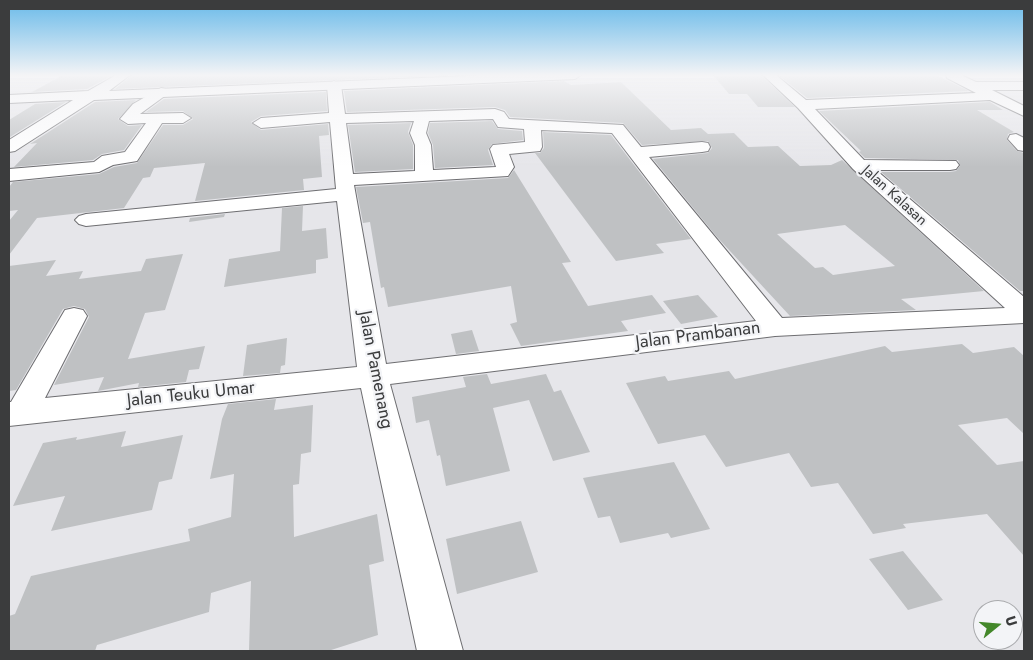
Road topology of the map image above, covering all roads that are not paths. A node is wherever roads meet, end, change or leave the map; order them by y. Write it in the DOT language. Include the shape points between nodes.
graph roads {
  1 [pos="336,105"];
  2 [pos="72,106"];
  3 [pos="140,106"];
  4 [pos="333,106"];
  5 [pos="343,106"];
  6 [pos="804,106"];
  7 [pos="1011,106"];
  8 [pos="1024,112"];
  9 [pos="424,115"];
  10 [pos="183,118"];
  11 [pos="157,119"];
  12 [pos="262,123"];
  13 [pos="532,124"];
  14 [pos="9,147"];
  15 [pos="702,147"];
  16 [pos="635,153"];
  17 [pos="859,165"];
  18 [pos="950,165"];
  19 [pos="9,175"];
  20 [pos="424,175"];
  21 [pos="345,187"];
  22 [pos="86,220"];
  23 [pos="1024,311"];
  24 [pos="1024,315"];
  25 [pos="74,316"];
  26 [pos="774,327"];
  27 [pos="373,376"];
  28 [pos="15,414"];
  29 [pos="440,651"];
  1 -- 21 [label="street, Jalan Pamenang"];
  2 -- 14 [label="street"];
  3 -- 11 [label="street" via="128,120"];
  4 -- 12 [label="street"];
  5 -- 9 [label="street"];
  6 -- 17 [label="street, Jalan Kalasan"];
  7 -- 8 [label="street"];
  9 -- 13 [label="street" via="495,114 500,115 504,124"];
  9 -- 20 [label="street" via="418,133 423,145"];
  10 -- 11 [label="street"];
  11 -- 19 [label="street" via="131,157 108,160 99,167"];
  13 -- 16 [label="street" via="614,126"];
  13 -- 20 [label="street" via="534,147 499,149 505,167 502,171"];
  15 -- 16 [label="street"];
  16 -- 26 [label="street"];
  17 -- 18 [label="street"];
  17 -- 23 [label="street, Jalan Kalasan"];
  20 -- 21 [label="street"];
  21 -- 22 [label="street"];
  21 -- 27 [label="street, Jalan Pamenang"];
  24 -- 26 [label="street, Jalan Prambanan"];
  25 -- 28 [label="street"];
  26 -- 27 [label="street, Jalan Prambanan"];
  27 -- 28 [label="street, Jalan Teuku Umar"];
  27 -- 29 [label="street, Jalan Pamenang"];
}
